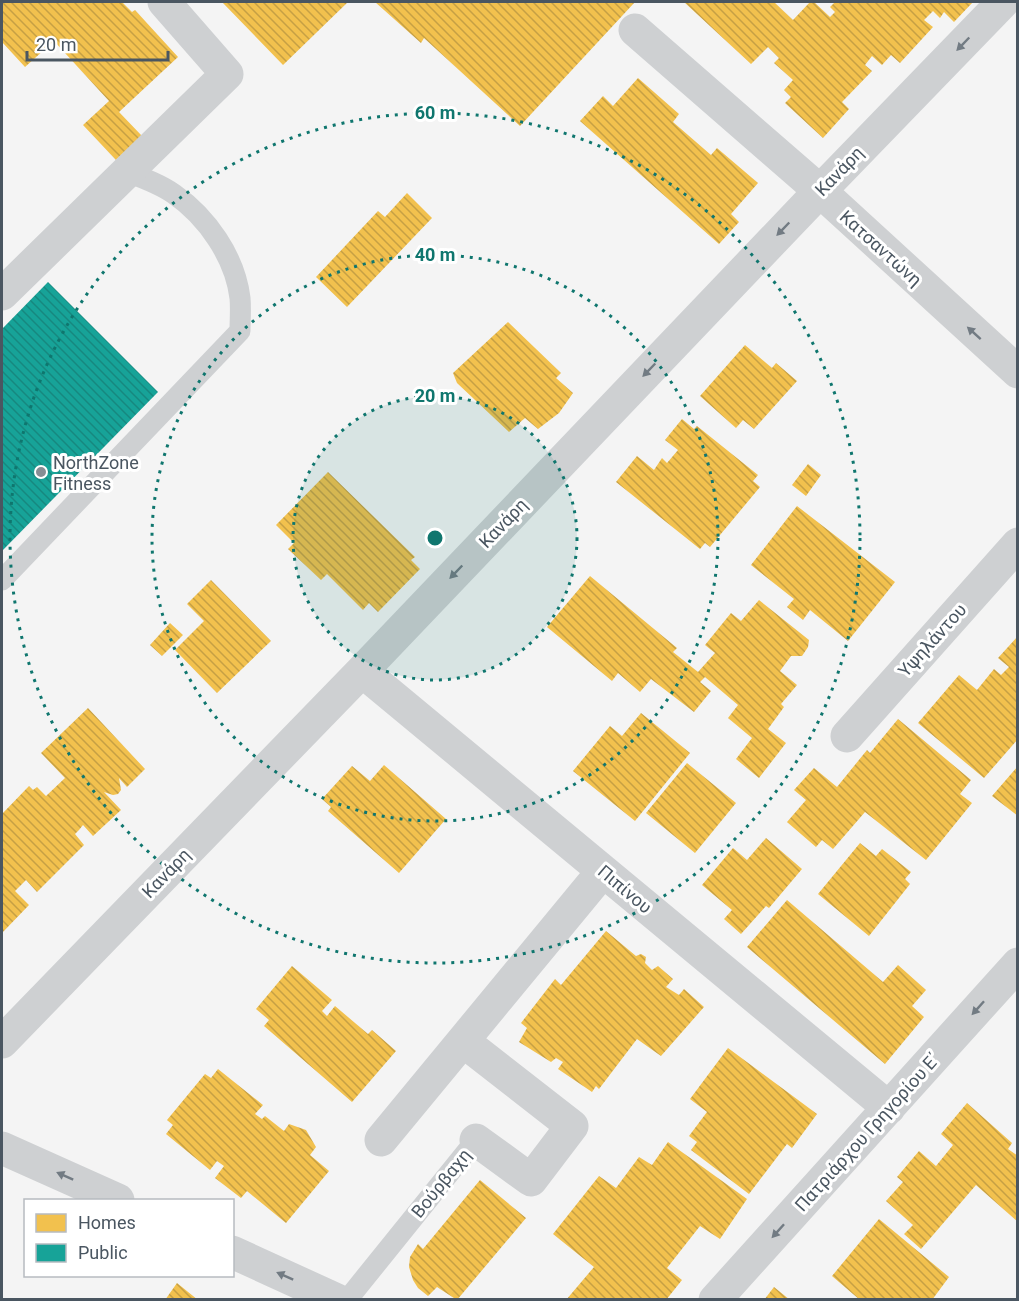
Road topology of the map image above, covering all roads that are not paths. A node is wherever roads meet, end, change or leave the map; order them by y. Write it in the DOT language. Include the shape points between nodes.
graph roads {
  1 [pos="164,2"];
  2 [pos="1003,2"];
  3 [pos="635,30"];
  4 [pos="127,172"];
  5 [pos="820,191"];
  6 [pos="2,294"];
  7 [pos="1017,372"];
  8 [pos="1017,544"];
  9 [pos="2,580"];
  10 [pos="362,671"];
  11 [pos="848,736"];
  12 [pos="603,871"];
  13 [pos="1017,964"];
  14 [pos="463,1041"];
  15 [pos="2,1042"];
  16 [pos="889,1108"];
  17 [pos="381,1140"];
  18 [pos="476,1140"];
  19 [pos="2,1148"];
  20 [pos="116,1199"];
  21 [pos="234,1253"];
  22 [pos="337,1299"];
  23 [pos="347,1299"];
  24 [pos="715,1299"];
  1 -- 4 [label="street" via="227,74"];
  2 -- 5 [label="street, Κανάρη, one-way"];
  3 -- 5 [label="street, Κατσαντώνη"];
  4 -- 6 [label="street"];
  4 -- 9 [label="lane" via="172,192 208,225 233,272 240,297 240,331"];
  7 -- 5 [label="street, Κατσαντώνη, one-way"];
  5 -- 10 [label="street, Κανάρη, one-way"];
  8 -- 11 [label="street, Υψηλάντου"];
  10 -- 12 [label="street, Πιπίνου"];
  10 -- 15 [label="street, Κανάρη"];
  12 -- 14 [label="street"];
  12 -- 16 [label="street, Πιπίνου"];
  13 -- 16 [label="street, Πατριάρχου Γρηγορίου Ε΄, one-way"];
  14 -- 17 [label="street"];
  14 -- 18 [label="street, Βούρβαχη" via="572,1126 531,1180"];
  16 -- 24 [label="street, Πατριάρχου Γρηγορίου Ε΄, one-way"];
  18 -- 23 [label="lane, Βούρβαχη"];
  20 -- 19 [label="street, one-way"];
  22 -- 21 [label="street, one-way"];
}
